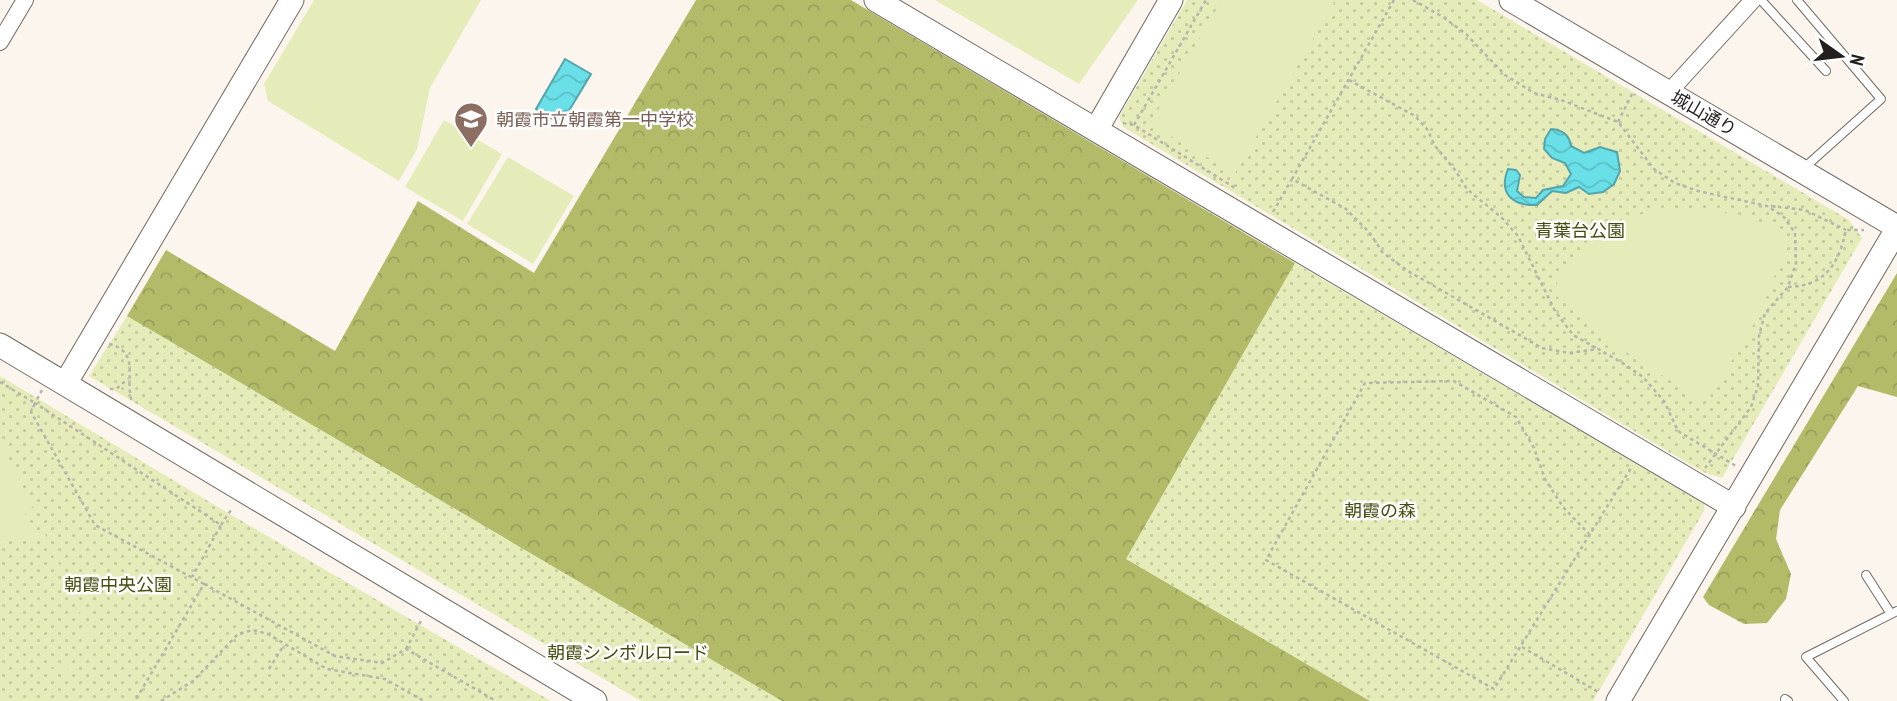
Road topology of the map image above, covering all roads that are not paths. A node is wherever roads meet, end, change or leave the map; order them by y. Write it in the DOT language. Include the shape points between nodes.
graph roads {
  1 [pos="25,0"];
  2 [pos="292,0"];
  3 [pos="876,0"];
  4 [pos="1171,0"];
  5 [pos="1511,0"];
  6 [pos="1753,0"];
  7 [pos="1761,0"];
  8 [pos="1797,0"];
  9 [pos="0,42"];
  10 [pos="1826,71"];
  11 [pos="1669,92"];
  12 [pos="1096,130"];
  13 [pos="1802,170"];
  14 [pos="1894,222"];
  15 [pos="0,345"];
  16 [pos="55,386"];
  17 [pos="1734,507"];
  18 [pos="1866,575"];
  19 [pos="1894,612"];
  20 [pos="1610,698"];
  21 [pos="595,701"];
  22 [pos="1844,701"];
  1 -- 9 [label="street"];
  2 -- 16 [label="street"];
  3 -- 12 [label="street"];
  4 -- 12 [label="street"];
  5 -- 11 [label="street, 城山通り"];
  6 -- 11 [label="street"];
  7 -- 10 [label="lane"];
  8 -- 13 [label="lane" via="1881,99"];
  11 -- 13 [label="street, 城山通り"];
  12 -- 17 [label="street"];
  13 -- 14 [label="street, 城山通り"];
  14 -- 17 [label="street"];
  15 -- 16 [label="street"];
  16 -- 21 [label="street"];
  17 -- 20 [label="street"];
  18 -- 19 [label="lane"];
  19 -- 22 [label="lane" via="1806,657"];
}
